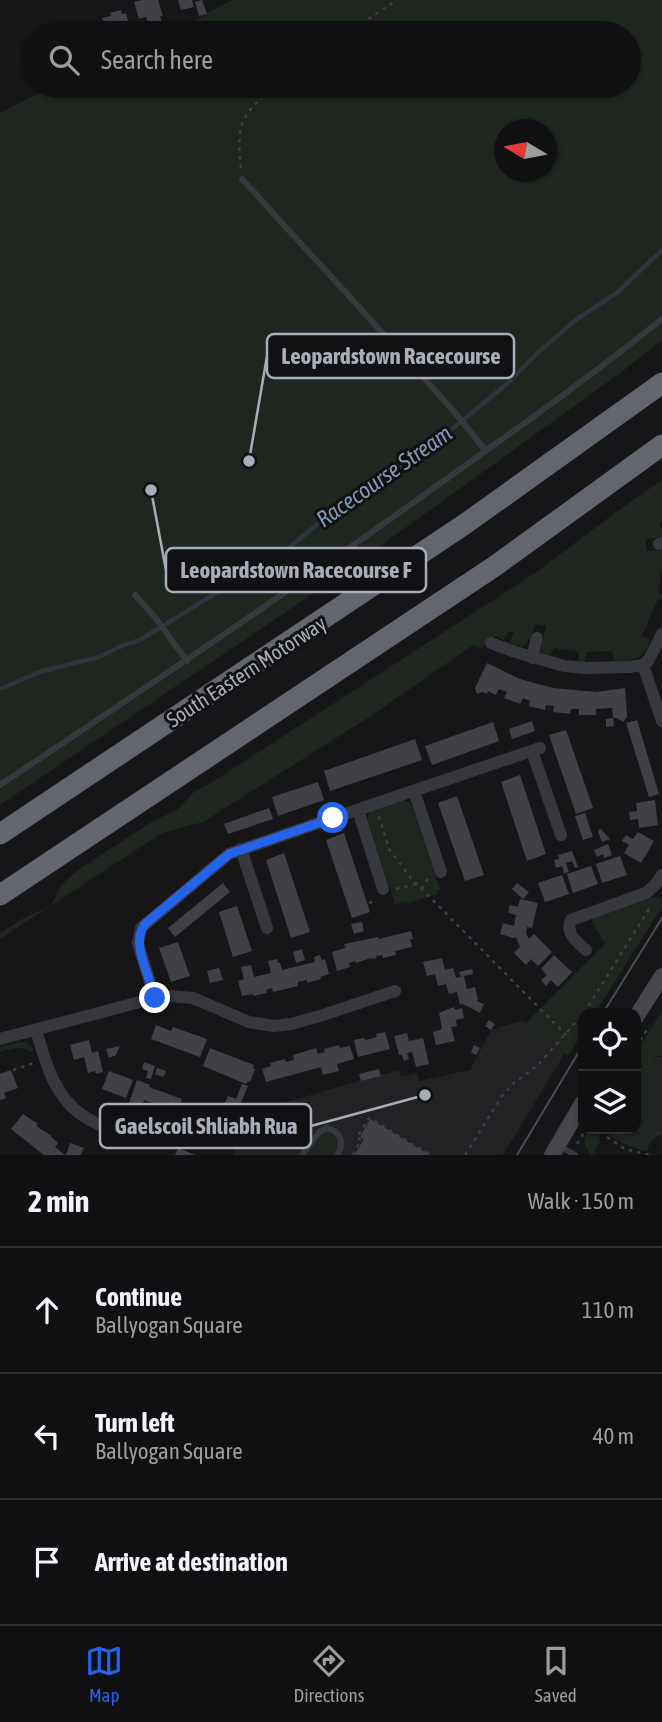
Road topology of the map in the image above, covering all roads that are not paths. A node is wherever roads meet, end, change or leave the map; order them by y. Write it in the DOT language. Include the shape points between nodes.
graph roads {
  1 [pos="242,179"];
  2 [pos="662,319"];
  3 [pos="662,371"];
  4 [pos="662,383"];
  5 [pos="662,445"];
  6 [pos="486,452"];
  7 [pos="662,460"];
  8 [pos="135,595"];
  9 [pos="662,634"];
  10 [pos="537,638"];
  11 [pos="491,643"];
  12 [pos="280,648"];
  13 [pos="532,657"];
  14 [pos="187,661"];
  15 [pos="643,665"];
  16 [pos="662,721"];
  17 [pos="262,722"];
  18 [pos="0,785"];
  19 [pos="414,790"];
  20 [pos="358,810"];
  21 [pos="0,834"];
  22 [pos="561,835"];
  23 [pos="241,849"];
  24 [pos="441,872"];
  25 [pos="662,875"];
  26 [pos="383,889"];
  27 [pos="0,895"];
  28 [pos="267,928"];
  29 [pos="586,950"];
  30 [pos="662,976"];
  31 [pos="395,991"];
  32 [pos="155,998"];
  33 [pos="641,1009"];
  34 [pos="36,1030"];
  35 [pos="0,1039"];
  36 [pos="578,1115"];
  37 [pos="142,1140"];
  38 [pos="564,1152"];
  39 [pos="302,1155"];
  40 [pos="337,1155"];
  1 -- 6 [label="lane"];
  2 -- 6 [label="lane"];
  3 -- 12 [label="highway" via="357,584"];
  4 -- 12 [label="highway, South Eastern Motorway" via="465,524"];
  5 -- 17 [label="highway" via="495,566"];
  6 -- 14 [label="lane"];
  7 -- 17 [label="highway" via="513,567 299,709"];
  8 -- 14 [label="lane"];
  9 -- 15 [label="street"];
  10 -- 13 [label="street"];
  11 -- 13 [label="street"];
  12 -- 21 [label="highway, South Eastern Motorway"];
  13 -- 15 [label="street" via="576,668"];
  14 -- 18 [label="lane"];
  15 -- 16 [label="street"];
  17 -- 27 [label="highway"];
  19 -- 20 [label="street"];
  19 -- 22 [label="street" via="536,750"];
  19 -- 24 [label="street"];
  20 -- 23 [label="street"];
  20 -- 26 [label="street"];
  23 -- 28 [label="street"];
  23 -- 32 [label="street" via="222,859 141,928 138,944"];
  25 -- 29 [label="street" via="646,893 571,920 570,932"];
  30 -- 33 [label="street"];
  31 -- 32 [label="street" via="274,1026 249,1022 193,998"];
  32 -- 34 [label="street"];
  34 -- 35 [label="street"];
  34 -- 37 [label="street" via="45,1062 69,1105 92,1121"];
  36 -- 38 [label="street"];
  39 -- 40 [label="lane" via="327,1128 341,1138"];
}
